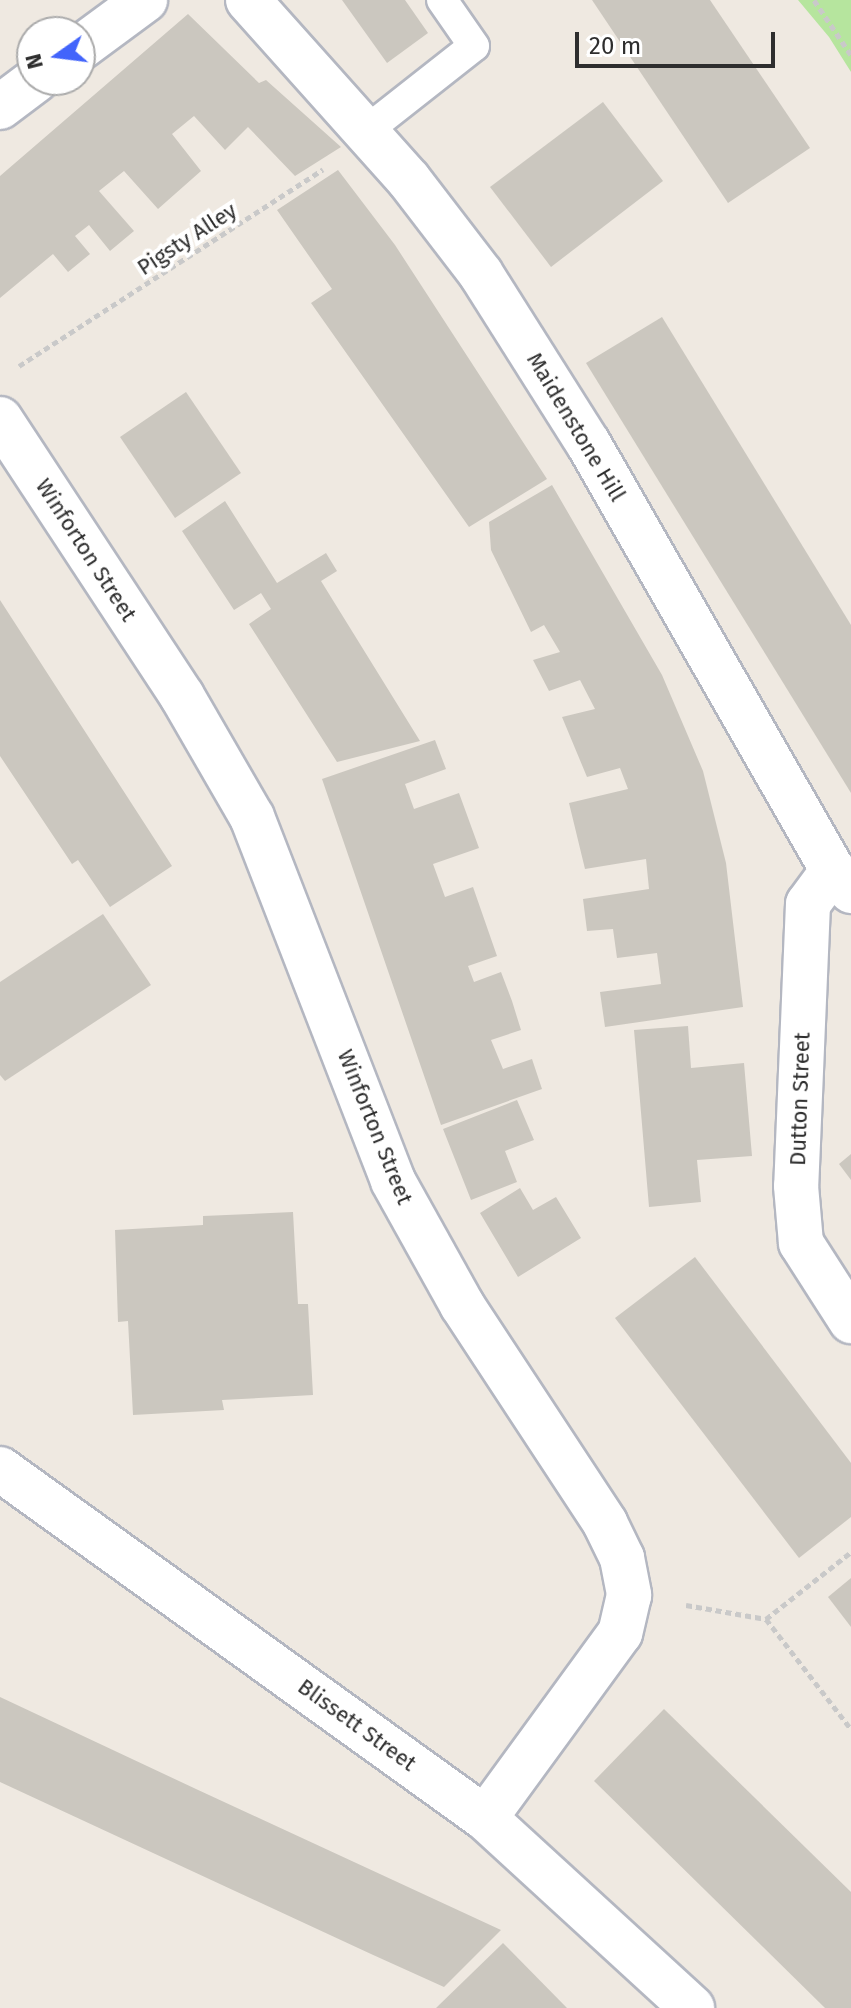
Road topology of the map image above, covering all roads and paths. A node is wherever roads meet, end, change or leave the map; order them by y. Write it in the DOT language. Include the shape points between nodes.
graph roads {
  1 [pos="145,0"];
  2 [pos="248,0"];
  3 [pos="442,0"];
  4 [pos="814,0"];
  5 [pos="96,36"];
  6 [pos="851,55"];
  7 [pos="369,134"];
  8 [pos="18,366"];
  9 [pos="0,419"];
  10 [pos="842,881"];
  11 [pos="851,1321"];
  12 [pos="0,1469"];
  13 [pos="851,1552"];
  14 [pos="674,1603"];
  15 [pos="766,1619"];
  16 [pos="851,1729"];
  17 [pos="485,1818"];
  18 [pos="692,2008"];
  1 -- 5 [label="street"];
  2 -- 7 [label="street, Maidenstone Hill"];
  3 -- 7 [label="lane" via="474,46"];
  4 -- 6 [label="path"];
  7 -- 8 [label="path, Pigsty Alley"];
  7 -- 10 [label="street, Maidenstone Hill" via="481,274 588,443"];
  9 -- 17 [label="street, Winforton Street" via="182,696 252,817 393,1181 462,1305 605,1523 622,1558 629,1595 620,1633"];
  10 -- 11 [label="street, Dutton Street" via="808,904 796,1186 801,1243"];
  12 -- 17 [label="street, Blissett Street"];
  13 -- 15 [label="path"];
  14 -- 15 [label="path"];
  15 -- 16 [label="path"];
  17 -- 18 [label="street, Blissett Street"];
}
